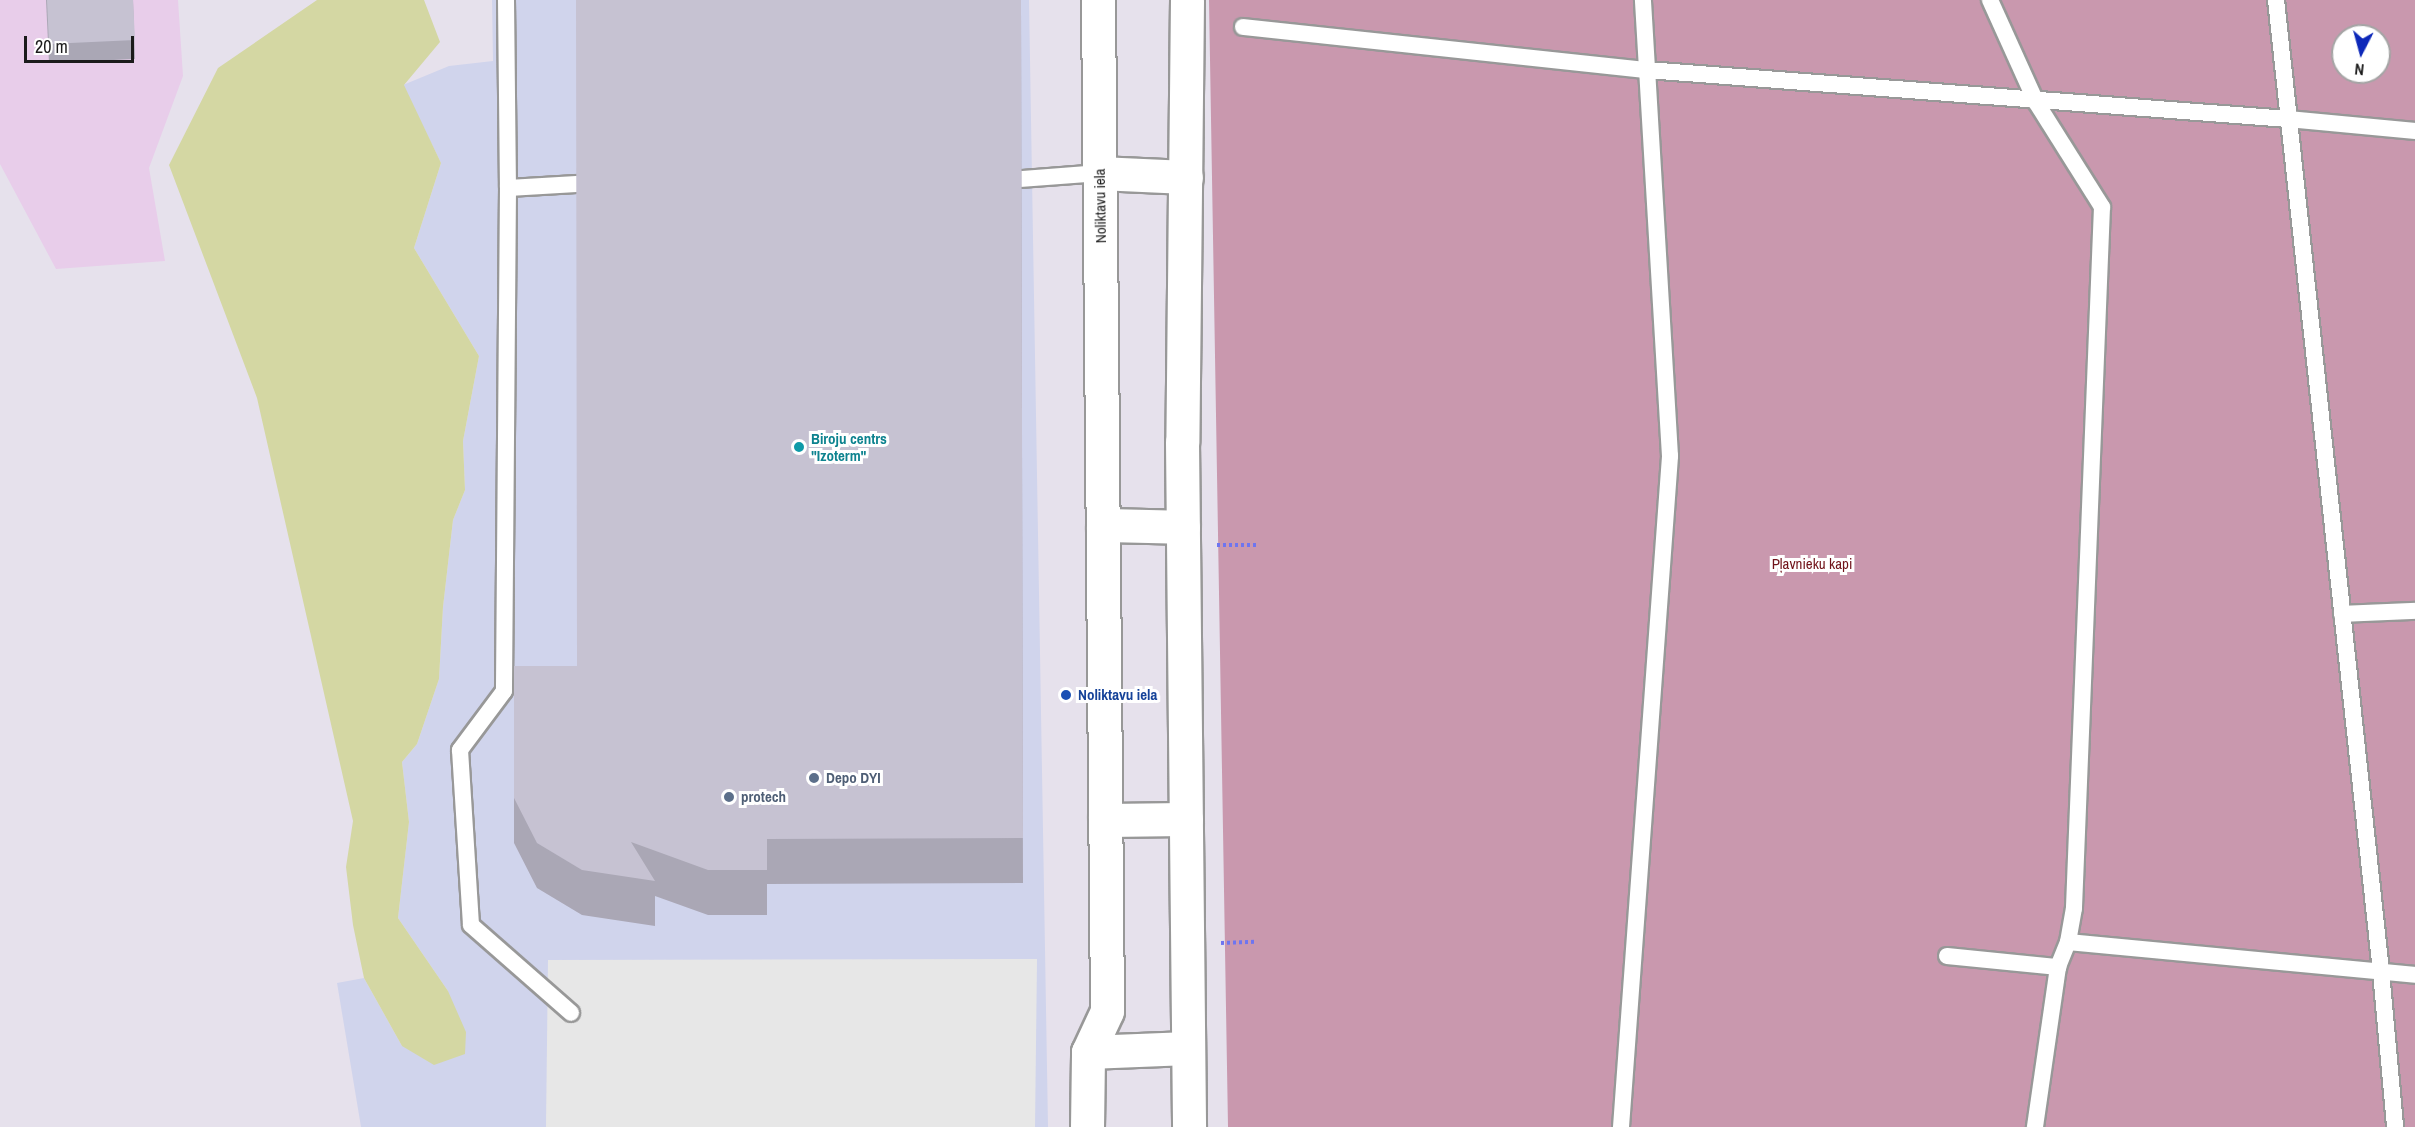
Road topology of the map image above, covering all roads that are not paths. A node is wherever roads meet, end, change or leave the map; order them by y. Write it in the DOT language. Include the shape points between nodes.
graph roads {
  1 [pos="506,0"];
  2 [pos="1098,0"];
  3 [pos="1187,0"];
  4 [pos="1643,0"];
  5 [pos="1990,0"];
  6 [pos="2276,0"];
  7 [pos="1243,27"];
  8 [pos="1647,70"];
  9 [pos="2036,102"];
  10 [pos="2288,119"];
  11 [pos="2415,131"];
  12 [pos="1099,173"];
  13 [pos="1186,177"];
  14 [pos="1021,179"];
  15 [pos="577,184"];
  16 [pos="508,188"];
  17 [pos="1103,525"];
  18 [pos="1183,527"];
  19 [pos="2415,611"];
  20 [pos="2342,614"];
  21 [pos="1186,819"];
  22 [pos="1105,820"];
  23 [pos="2068,942"];
  24 [pos="1947,956"];
  25 [pos="2058,967"];
  26 [pos="2381,972"];
  27 [pos="2415,975"];
  28 [pos="571,1013"];
  29 [pos="1188,1048"];
  30 [pos="1088,1052"];
  31 [pos="1087,1127"];
  32 [pos="1189,1127"];
  33 [pos="1621,1127"];
  34 [pos="2035,1127"];
  35 [pos="2395,1127"];
  1 -- 16 [label="lane"];
  2 -- 12 [label="street, Noliktavu iela"];
  3 -- 13 [label="street"];
  4 -- 8 [label="lane"];
  5 -- 9 [label="lane"];
  6 -- 10 [label="lane"];
  7 -- 8 [label="lane"];
  8 -- 9 [label="lane"];
  8 -- 33 [label="lane" via="1670,456"];
  9 -- 10 [label="lane"];
  9 -- 23 [label="lane" via="2102,207 2074,908"];
  10 -- 11 [label="lane"];
  10 -- 20 [label="lane"];
  12 -- 13 [label="street"];
  12 -- 14 [label="lane"];
  12 -- 17 [label="street, Noliktavu iela"];
  13 -- 18 [label="street"];
  15 -- 16 [label="lane"];
  16 -- 28 [label="lane" via="504,691 460,750 471,926"];
  17 -- 18 [label="street"];
  17 -- 22 [label="street, Noliktavu iela"];
  18 -- 21 [label="street"];
  19 -- 20 [label="lane"];
  20 -- 26 [label="lane"];
  21 -- 22 [label="street"];
  21 -- 29 [label="street"];
  22 -- 30 [label="street, Noliktavu iela" via="1107,1011"];
  23 -- 25 [label="lane"];
  23 -- 26 [label="lane"];
  24 -- 25 [label="lane"];
  25 -- 34 [label="lane"];
  26 -- 27 [label="lane"];
  26 -- 35 [label="lane"];
  29 -- 30 [label="street"];
  29 -- 32 [label="street"];
  30 -- 31 [label="street, Noliktavu iela"];
}
